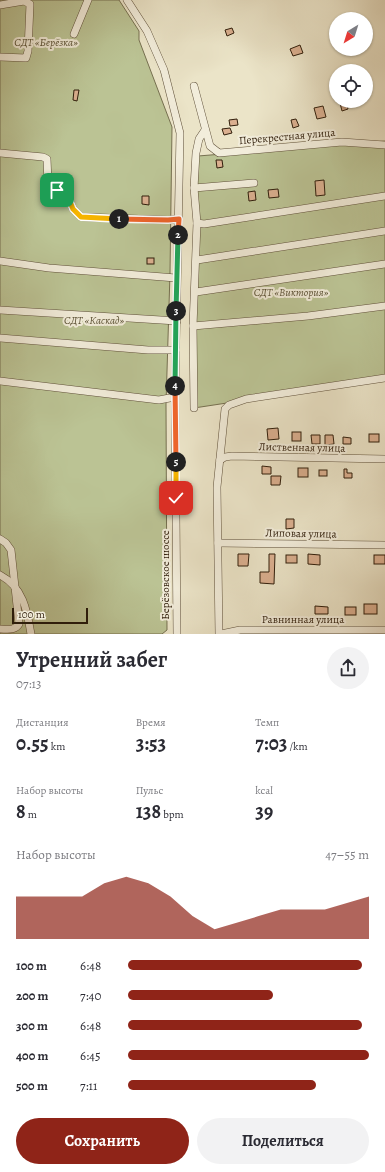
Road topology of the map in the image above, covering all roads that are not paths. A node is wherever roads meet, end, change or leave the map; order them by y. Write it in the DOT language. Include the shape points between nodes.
graph roads {
  1 [pos="88,0"];
  2 [pos="127,0"];
  3 [pos="0,5"];
  4 [pos="74,34"];
  5 [pos="0,57"];
  6 [pos="194,86"];
  7 [pos="205,130"];
  8 [pos="385,145"];
  9 [pos="0,153"];
  10 [pos="254,183"];
  11 [pos="194,188"];
  12 [pos="385,196"];
  13 [pos="179,219"];
  14 [pos="197,222"];
  15 [pos="385,231"];
  16 [pos="196,260"];
  17 [pos="0,261"];
  18 [pos="385,264"];
  19 [pos="176,278"];
  20 [pos="196,292"];
  21 [pos="385,306"];
  22 [pos="0,310"];
  23 [pos="177,321"];
  24 [pos="193,326"];
  25 [pos="0,338"];
  26 [pos="176,350"];
  27 [pos="385,378"];
  28 [pos="0,381"];
  29 [pos="175,397"];
  30 [pos="194,408"];
  31 [pos="385,459"];
  32 [pos="220,460"];
  33 [pos="0,539"];
  34 [pos="218,543"];
  35 [pos="385,546"];
  36 [pos="0,575"];
  37 [pos="16,586"];
  38 [pos="0,629"];
  39 [pos="385,630"];
  40 [pos="31,634"];
  41 [pos="177,634"];
  42 [pos="220,634"];
  1 -- 4 [label="street"];
  2 -- 13 [label="street, Берёзовское шоссе" via="147,31 164,70 180,133"];
  3 -- 5 [label="street" via="24,1 30,4 26,58"];
  6 -- 7 [label="street, Перекрестная улица"];
  7 -- 8 [label="street, Перекрестная улица" via="210,146 219,153 342,142"];
  7 -- 11 [label="street" via="199,139 196,153"];
  9 -- 13 [label="street" via="47,158 48,183 68,197 73,209 81,217"];
  10 -- 11 [label="street"];
  11 -- 14 [label="street"];
  12 -- 14 [label="street" via="204,224"];
  13 -- 19 [label="street, Берёзовское шоссе"];
  14 -- 16 [label="street"];
  15 -- 16 [label="street"];
  16 -- 24 [label="street"];
  17 -- 19 [label="street" via="49,268"];
  18 -- 20 [label="street"];
  19 -- 23 [label="street, Берёзовское шоссе"];
  21 -- 24 [label="street"];
  22 -- 23 [label="street"];
  23 -- 26 [label="street, Берёзовское шоссе"];
  24 -- 30 [label="street"];
  25 -- 26 [label="street"];
  26 -- 29 [label="street, Берёзовское шоссе"];
  27 -- 32 [label="street" via="233,403 223,414"];
  28 -- 29 [label="street" via="159,400"];
  29 -- 41 [label="street, Берёзовское шоссе"];
  31 -- 32 [label="street, Лиственная улица" via="232,456"];
  32 -- 34 [label="street" via="217,487"];
  33 -- 37 [label="street" via="11,550"];
  34 -- 35 [label="street, Липовая улица"];
  34 -- 42 [label="street"];
  36 -- 37 [label="street"];
  37 -- 38 [label="street" via="19,624 17,628"];
  37 -- 40 [label="street" via="21,593"];
  39 -- 42 [label="street, Равнинная улица" via="240,630"];
}
